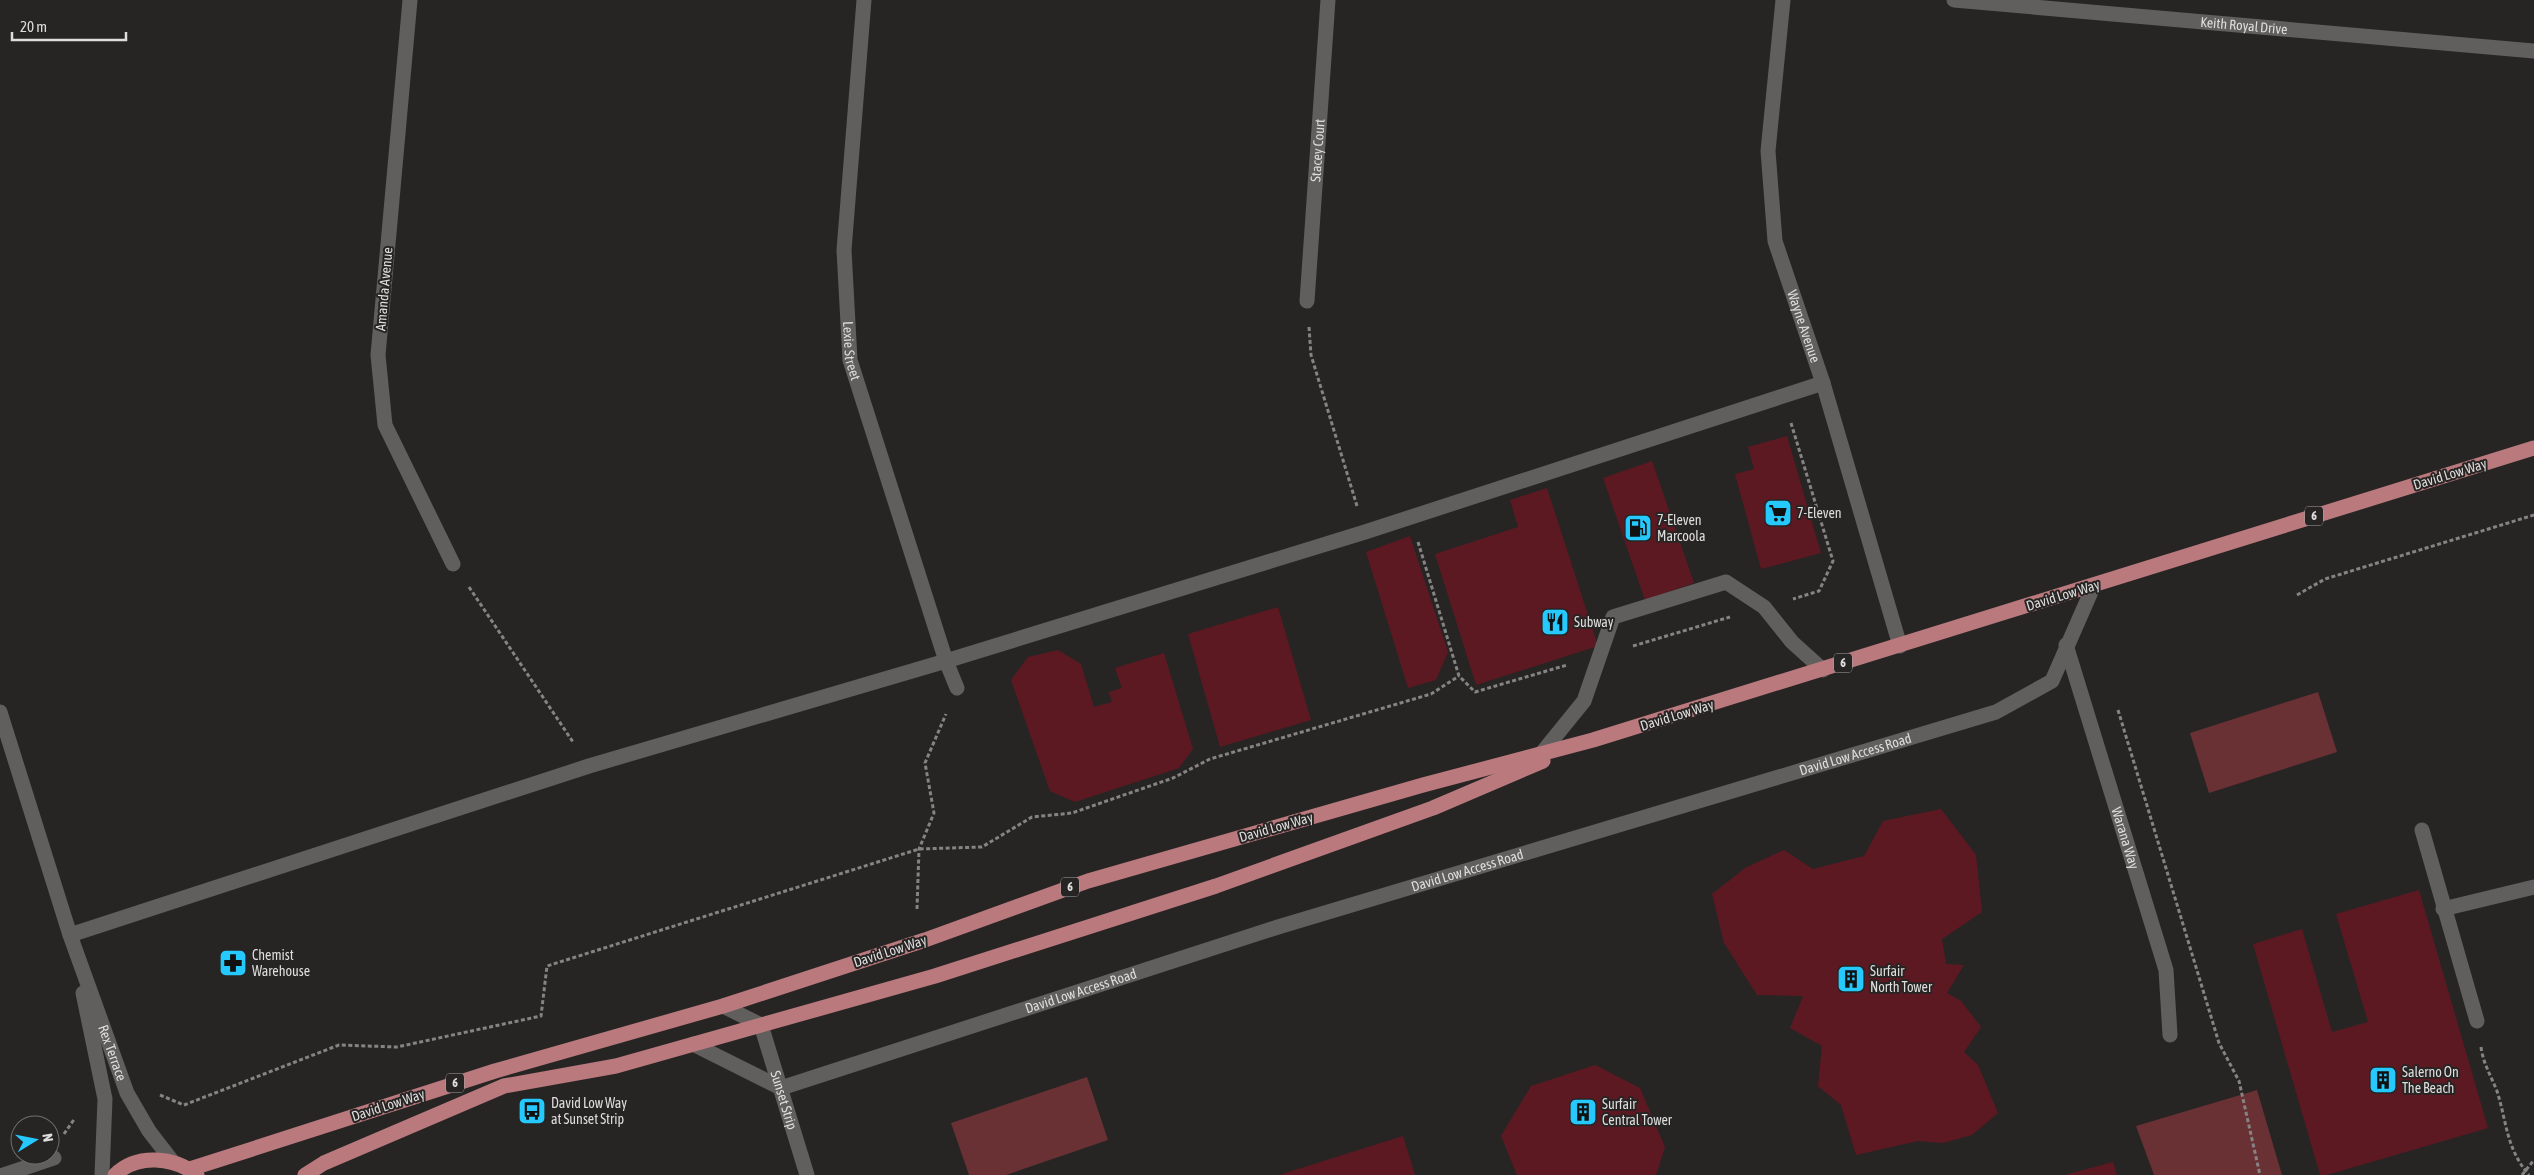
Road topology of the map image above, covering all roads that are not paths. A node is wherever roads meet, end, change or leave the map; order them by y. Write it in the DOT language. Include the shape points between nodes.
graph roads {
  1 [pos="410,0"];
  2 [pos="864,0"];
  3 [pos="1328,0"];
  4 [pos="1783,0"];
  5 [pos="1954,0"];
  6 [pos="2534,51"];
  7 [pos="1307,301"];
  8 [pos="1823,383"];
  9 [pos="2534,448"];
  10 [pos="453,564"];
  11 [pos="2094,585"];
  12 [pos="2066,645"];
  13 [pos="1900,646"];
  14 [pos="946,661"];
  15 [pos="1823,670"];
  16 [pos="957,688"];
  17 [pos="1,718"];
  18 [pos="1593,740"];
  19 [pos="1540,754"];
  20 [pos="2422,830"];
  21 [pos="2534,887"];
  22 [pos="2443,909"];
  23 [pos="70,935"];
  24 [pos="723,1006"];
  25 [pos="2477,1021"];
  26 [pos="761,1025"];
  27 [pos="2170,1034"];
  28 [pos="693,1044"];
  29 [pos="781,1088"];
  30 [pos="173,1162"];
  31 [pos="33,1165"];
  32 [pos="194,1172"];
  33 [pos="3,1175"];
  34 [pos="102,1175"];
  35 [pos="115,1175"];
  36 [pos="305,1175"];
  37 [pos="807,1175"];
  1 -- 10 [label="street, Amanda Avenue" via="378,356 385,425"];
  2 -- 14 [label="street, Lexie Street" via="844,250 850,360"];
  3 -- 7 [label="street, Stacey Court"];
  4 -- 8 [label="street, Wayne Avenue" via="1768,151 1775,241"];
  5 -- 6 [label="street, Keith Royal Drive"];
  8 -- 13 [label="street, Wayne Avenue"];
  8 -- 14 [label="street" via="1365,532"];
  9 -- 11 [label="main road, David Low Way / 6"];
  11 -- 12 [label="street, David Low Access Road"];
  11 -- 13 [label="main road, David Low Way / 6"];
  12 -- 27 [label="street, Warana Way" via="2166,970"];
  12 -- 29 [label="street, David Low Access Road" via="2052,681 1996,712 1278,927"];
  13 -- 15 [label="main road, David Low Way / 6"];
  14 -- 16 [label="street, Lexie Street"];
  14 -- 23 [label="street" via="589,766"];
  15 -- 18 [label="main road, David Low Way / 6"];
  15 -- 19 [label="street" via="1792,642 1764,608 1726,582 1613,618 1584,701"];
  17 -- 23 [label="street, Rex Terrace"];
  18 -- 19 [label="main road, David Low Way / 6"];
  18 -- 26 [label="main road, David Low Way / 6" via="1433,808 1216,886 935,976"];
  19 -- 24 [label="main road, David Low Way / 6" via="1413,787 1088,881 917,943"];
  20 -- 22 [label="street"];
  21 -- 22 [label="street"];
  22 -- 25 [label="street"];
  23 -- 30 [label="street, Rex Terrace" via="127,1093 149,1132"];
  23 -- 34 [label="street, Rex Terrace" via="105,1099"];
  24 -- 26 [label="street"];
  24 -- 32 [label="main road, David Low Way / 6" via="494,1071"];
  26 -- 28 [label="main road, David Low Way / 6"];
  26 -- 29 [label="street, Sunset Strip"];
  28 -- 29 [label="street"];
  28 -- 36 [label="main road, David Low Way / 6" via="616,1066 504,1086 324,1163"];
  29 -- 37 [label="street, Sunset Strip"];
  30 -- 32 [label="main road, 6"];
  30 -- 35 [label="main road, 6" via="155,1159 137,1162"];
  31 -- 33 [label="street"];
}
